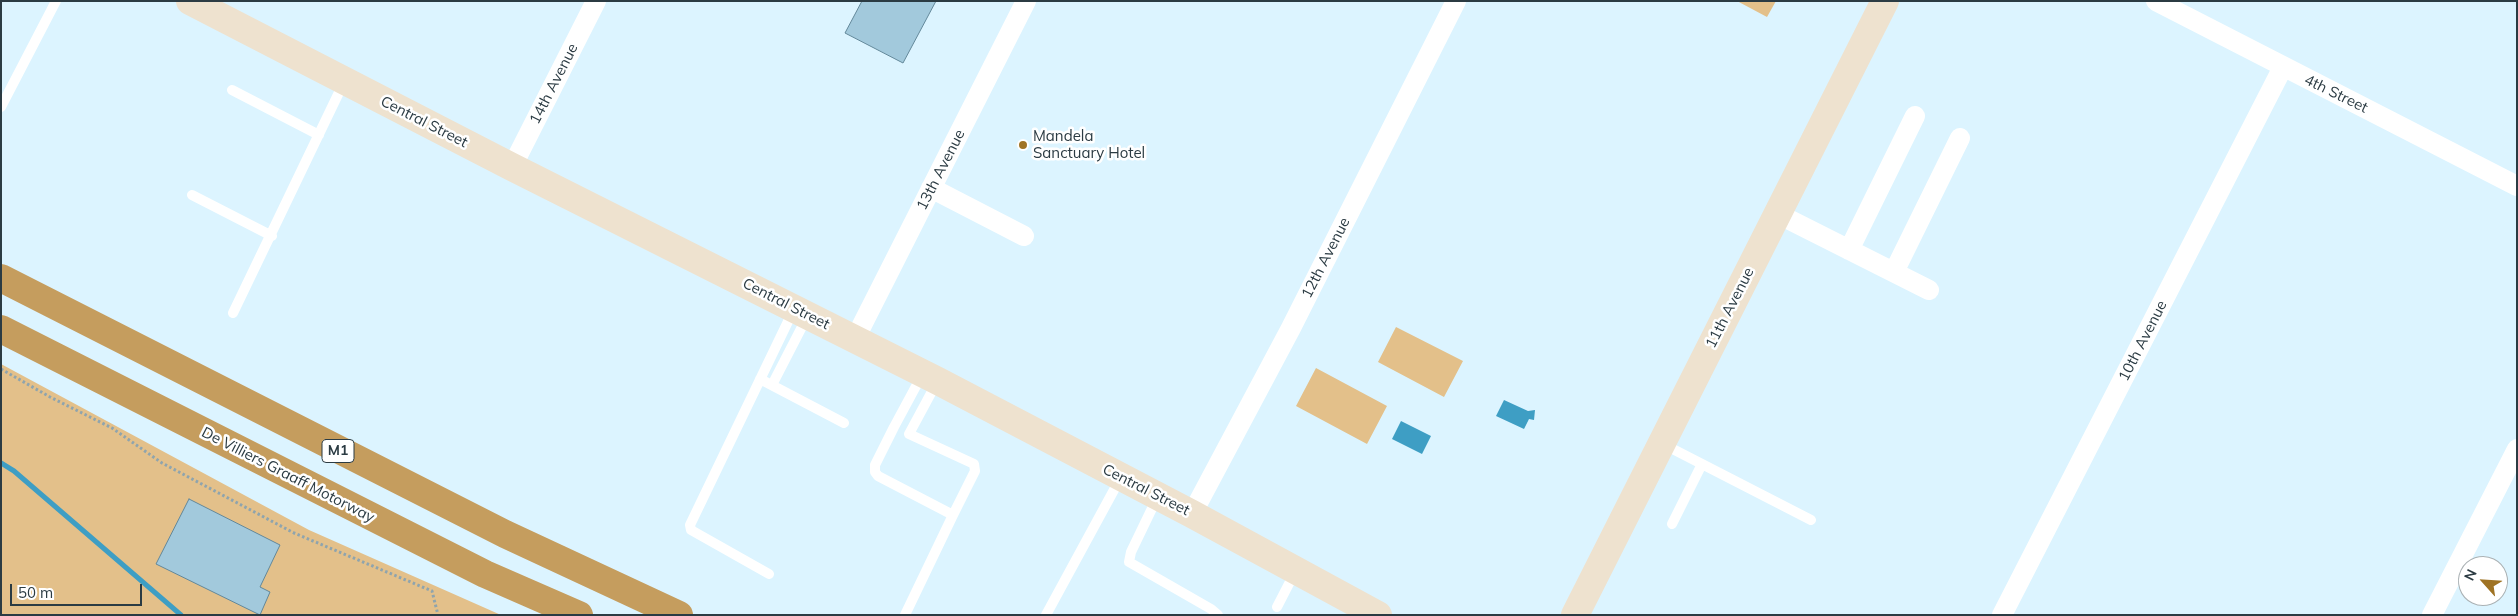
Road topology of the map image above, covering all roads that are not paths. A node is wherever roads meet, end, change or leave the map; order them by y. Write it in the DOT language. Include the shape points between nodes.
graph roads {
  1 [pos="56,1"];
  2 [pos="190,1"];
  3 [pos="596,1"];
  4 [pos="1026,1"];
  5 [pos="1456,1"];
  6 [pos="1884,1"];
  7 [pos="2156,1"];
  8 [pos="2283,67"];
  9 [pos="344,81"];
  10 [pos="232,90"];
  11 [pos="1,107"];
  12 [pos="1915,116"];
  13 [pos="319,135"];
  14 [pos="1960,138"];
  15 [pos="512,167"];
  16 [pos="2517,186"];
  17 [pos="931,188"];
  18 [pos="192,195"];
  19 [pos="1778,214"];
  20 [pos="272,236"];
  21 [pos="1024,236"];
  22 [pos="1849,250"];
  23 [pos="1,259"];
  24 [pos="1894,272"];
  25 [pos="1,278"];
  26 [pos="1929,290"];
  27 [pos="34,296"];
  28 [pos="233,312"];
  29 [pos="801,312"];
  30 [pos="1,330"];
  31 [pos="855,339"];
  32 [pos="760,378"];
  33 [pos="930,378"];
  34 [pos="772,385"];
  35 [pos="844,423"];
  36 [pos="894,427"];
  37 [pos="909,434"];
  38 [pos="1662,444"];
  39 [pos="2517,449"];
  40 [pos="1702,464"];
  41 [pos="1121,477"];
  42 [pos="1158,496"];
  43 [pos="1192,514"];
  44 [pos="953,515"];
  45 [pos="1811,520"];
  46 [pos="1672,524"];
  47 [pos="1296,571"];
  48 [pos="769,574"];
  49 [pos="1276,607"];
  50 [pos="579,615"];
  51 [pos="680,615"];
  52 [pos="905,615"];
  53 [pos="1046,615"];
  54 [pos="1218,615"];
  55 [pos="1378,615"];
  56 [pos="1575,615"];
  57 [pos="2002,615"];
  58 [pos="2432,615"];
  1 -- 11 [label="lane"];
  2 -- 9 [label="main road, Central Street"];
  3 -- 15 [label="street, 14th Avenue"];
  4 -- 17 [label="street, 13th Avenue"];
  5 -- 43 [label="street, 12th Avenue" via="1291,328"];
  6 -- 19 [label="main road, 11th Avenue"];
  7 -- 8 [label="street, 4th Street"];
  8 -- 16 [label="street, 4th Street"];
  8 -- 57 [label="street, 10th Avenue"];
  9 -- 13 [label="lane"];
  9 -- 15 [label="main road, Central Street"];
  10 -- 13 [label="lane"];
  12 -- 22 [label="street"];
  13 -- 20 [label="lane"];
  14 -- 24 [label="street"];
  15 -- 29 [label="main road, Central Street"];
  17 -- 21 [label="street"];
  17 -- 31 [label="street, 13th Avenue"];
  18 -- 20 [label="lane"];
  19 -- 22 [label="street"];
  19 -- 38 [label="main road, 11th Avenue"];
  20 -- 28 [label="lane"];
  22 -- 24 [label="street"];
  23 -- 27 [label="highway" via="24,276"];
  24 -- 26 [label="street"];
  25 -- 27 [label="highway, M1"];
  27 -- 51 [label="highway, M1" via="505,534"];
  29 -- 31 [label="main road, Central Street"];
  29 -- 32 [label="lane"];
  29 -- 34 [label="lane"];
  30 -- 50 [label="highway, De Villiers Graaff Motorway" via="484,574"];
  31 -- 33 [label="main road, Central Street"];
  32 -- 34 [label="lane"];
  32 -- 48 [label="lane" via="690,525 692,530"];
  33 -- 36 [label="lane"];
  33 -- 37 [label="lane"];
  33 -- 41 [label="main road, Central Street"];
  34 -- 35 [label="lane"];
  36 -- 37 [label="lane"];
  36 -- 44 [label="lane" via="875,472"];
  37 -- 44 [label="lane" via="974,464 975,471"];
  38 -- 40 [label="lane"];
  38 -- 56 [label="main road, 11th Avenue"];
  39 -- 58 [label="street"];
  40 -- 45 [label="lane"];
  40 -- 46 [label="lane"];
  41 -- 42 [label="main road, Central Street"];
  41 -- 53 [label="lane"];
  42 -- 43 [label="main road, Central Street"];
  42 -- 54 [label="lane" via="1130,552 1129,562"];
  43 -- 47 [label="main road, Central Street"];
  44 -- 52 [label="lane"];
  47 -- 49 [label="lane"];
  47 -- 55 [label="main road, Central Street"];
}
